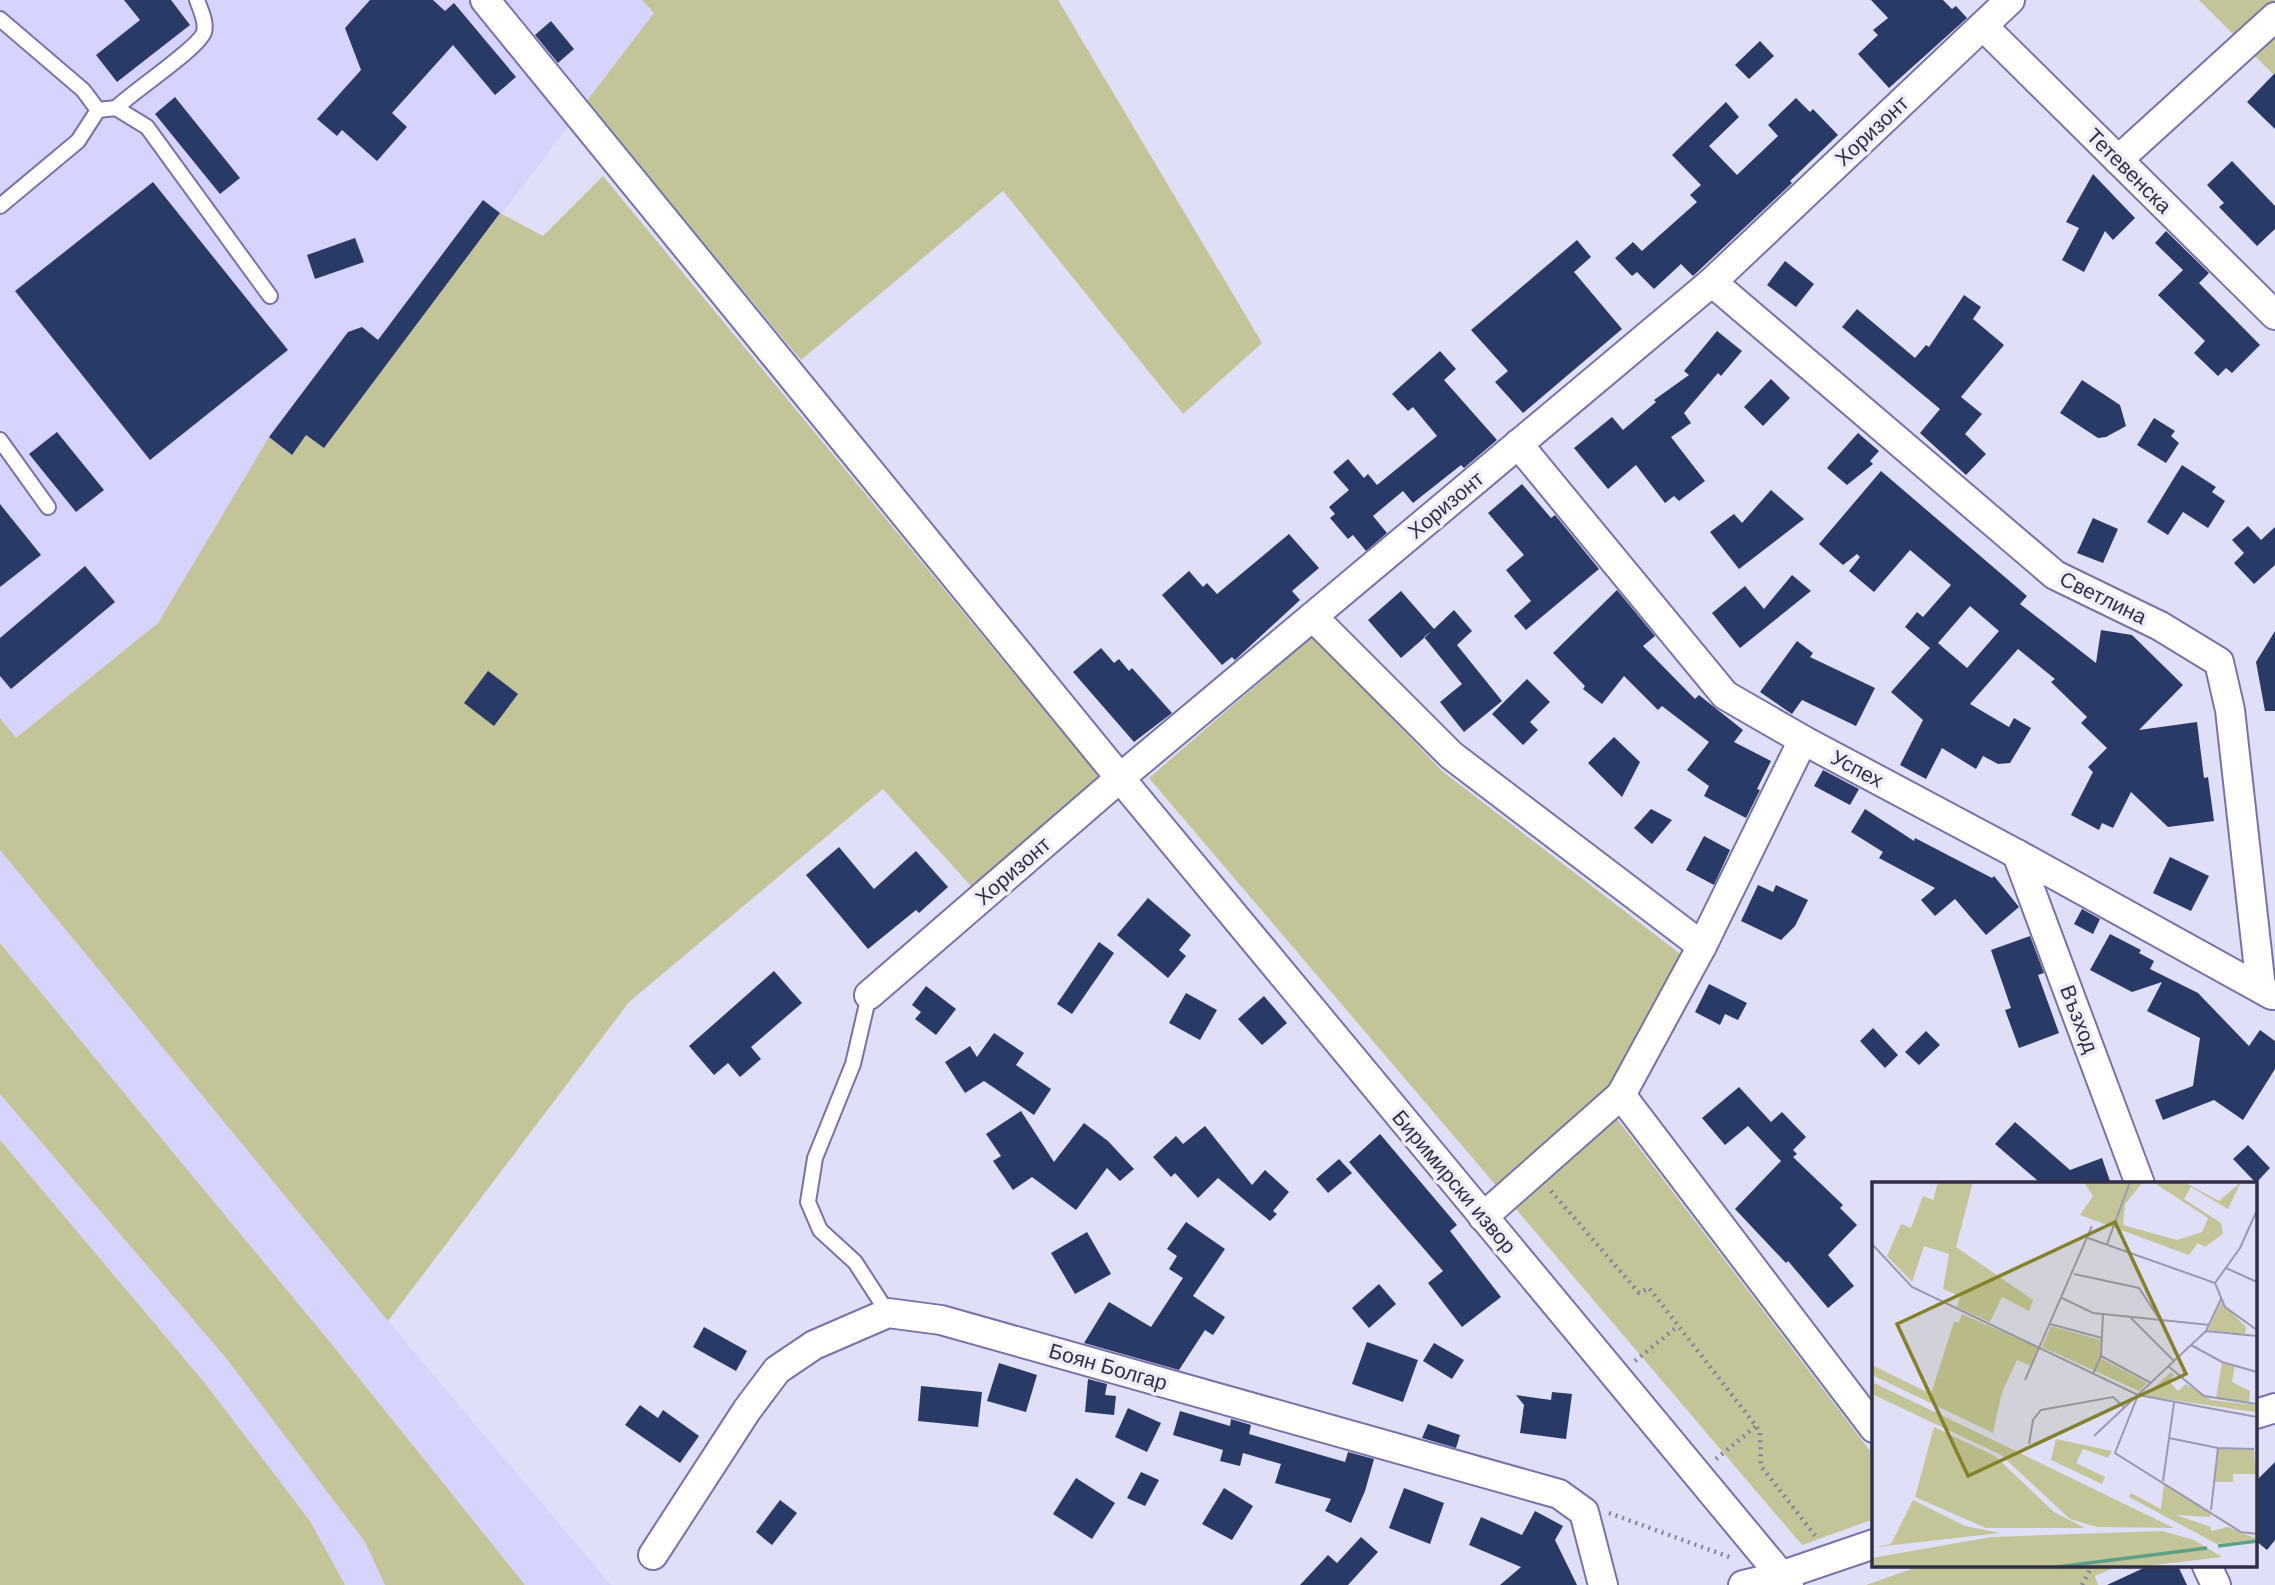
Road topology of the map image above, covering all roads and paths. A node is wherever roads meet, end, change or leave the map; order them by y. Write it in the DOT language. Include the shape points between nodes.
graph roads {
  1 [pos="197,0"];
  2 [pos="485,0"];
  3 [pos="2010,0"];
  4 [pos="2275,17"];
  5 [pos="0,19"];
  6 [pos="1983,26"];
  7 [pos="116,108"];
  8 [pos="98,110"];
  9 [pos="2118,160"];
  10 [pos="0,206"];
  11 [pos="1712,282"];
  12 [pos="270,296"];
  13 [pos="2275,315"];
  14 [pos="0,440"];
  15 [pos="1518,444"];
  16 [pos="48,507"];
  17 [pos="1313,617"];
  18 [pos="1803,740"];
  19 [pos="1120,778"];
  20 [pos="2017,854"];
  21 [pos="1702,946"];
  22 [pos="2268,992"];
  23 [pos="869,995"];
  24 [pos="1620,1095"];
  25 [pos="1535,1172"];
  26 [pos="2139,1182"];
  27 [pos="1483,1217"];
  28 [pos="888,1313"];
  29 [pos="1678,1326"];
  30 [pos="1615,1376"];
  31 [pos="2275,1408"];
  32 [pos="2258,1413"];
  33 [pos="1872,1425"];
  34 [pos="1756,1426"];
  35 [pos="1697,1475"];
  36 [pos="1598,1508"];
  37 [pos="1872,1545"];
  38 [pos="653,1555"];
  39 [pos="1832,1558"];
  40 [pos="2091,1568"];
  41 [pos="2208,1568"];
  42 [pos="1742,1573"];
  43 [pos="1778,1582"];
  44 [pos="1603,1585"];
  45 [pos="2082,1585"];
  46 [pos="2216,1585"];
  1 -- 7 [label="lane" via="204,33 193,47"];
  2 -- 19 [label="street, Биримирски извор"];
  3 -- 6 [label="street, Хоризонт"];
  4 -- 9 [label="street"];
  5 -- 8 [label="lane" via="83,90"];
  6 -- 9 [label="street, Тетевенска"];
  6 -- 11 [label="street, Хоризонт"];
  7 -- 8 [label="lane"];
  7 -- 12 [label="lane" via="147,127"];
  8 -- 10 [label="lane" via="78,141"];
  9 -- 13 [label="street, Тетевенска"];
  11 -- 15 [label="street, Хоризонт"];
  11 -- 22 [label="street, Светлина" via="2055,575 2160,626 2219,662 2230,710"];
  14 -- 16 [label="lane"];
  15 -- 17 [label="street, Хоризонт"];
  15 -- 18 [label="street, Успех" via="1725,695"];
  17 -- 19 [label="street, Хоризонт"];
  17 -- 21 [label="street" via="1451,755"];
  18 -- 20 [label="street, Успех"];
  18 -- 21 [label="street"];
  19 -- 23 [label="street, Хоризонт"];
  19 -- 27 [label="street, Биримирски извор"];
  20 -- 22 [label="street, Успех"];
  20 -- 26 [label="street, Възход"];
  21 -- 24 [label="street"];
  23 -- 28 [label="lane" via="853,1064 815,1158 808,1202 820,1230 855,1262"];
  24 -- 25 [label="street"];
  24 -- 33 [label="street"];
  25 -- 27 [label="street"];
  25 -- 29 [label="path" via="1639,1293 1648,1288"];
  27 -- 30 [label="street, Биримирски извор"];
  28 -- 38 [label="street" via="814,1345 777,1370"];
  28 -- 44 [label="street, Боян Болгар" via="941,1320 1559,1494 1584,1513"];
  29 -- 30 [label="path"];
  29 -- 34 [label="path"];
  30 -- 35 [label="street, Биримирски извор"];
  31 -- 32 [label="street"];
  34 -- 35 [label="path"];
  34 -- 39 [label="path" via="1761,1466"];
  35 -- 43 [label="street, Биримирски извор"];
  36 -- 42 [label="path"];
  37 -- 39 [label="street"];
  39 -- 43 [label="street"];
  40 -- 45 [label="path"];
  41 -- 46 [label="street"];
  42 -- 43 [label="street"];
}
